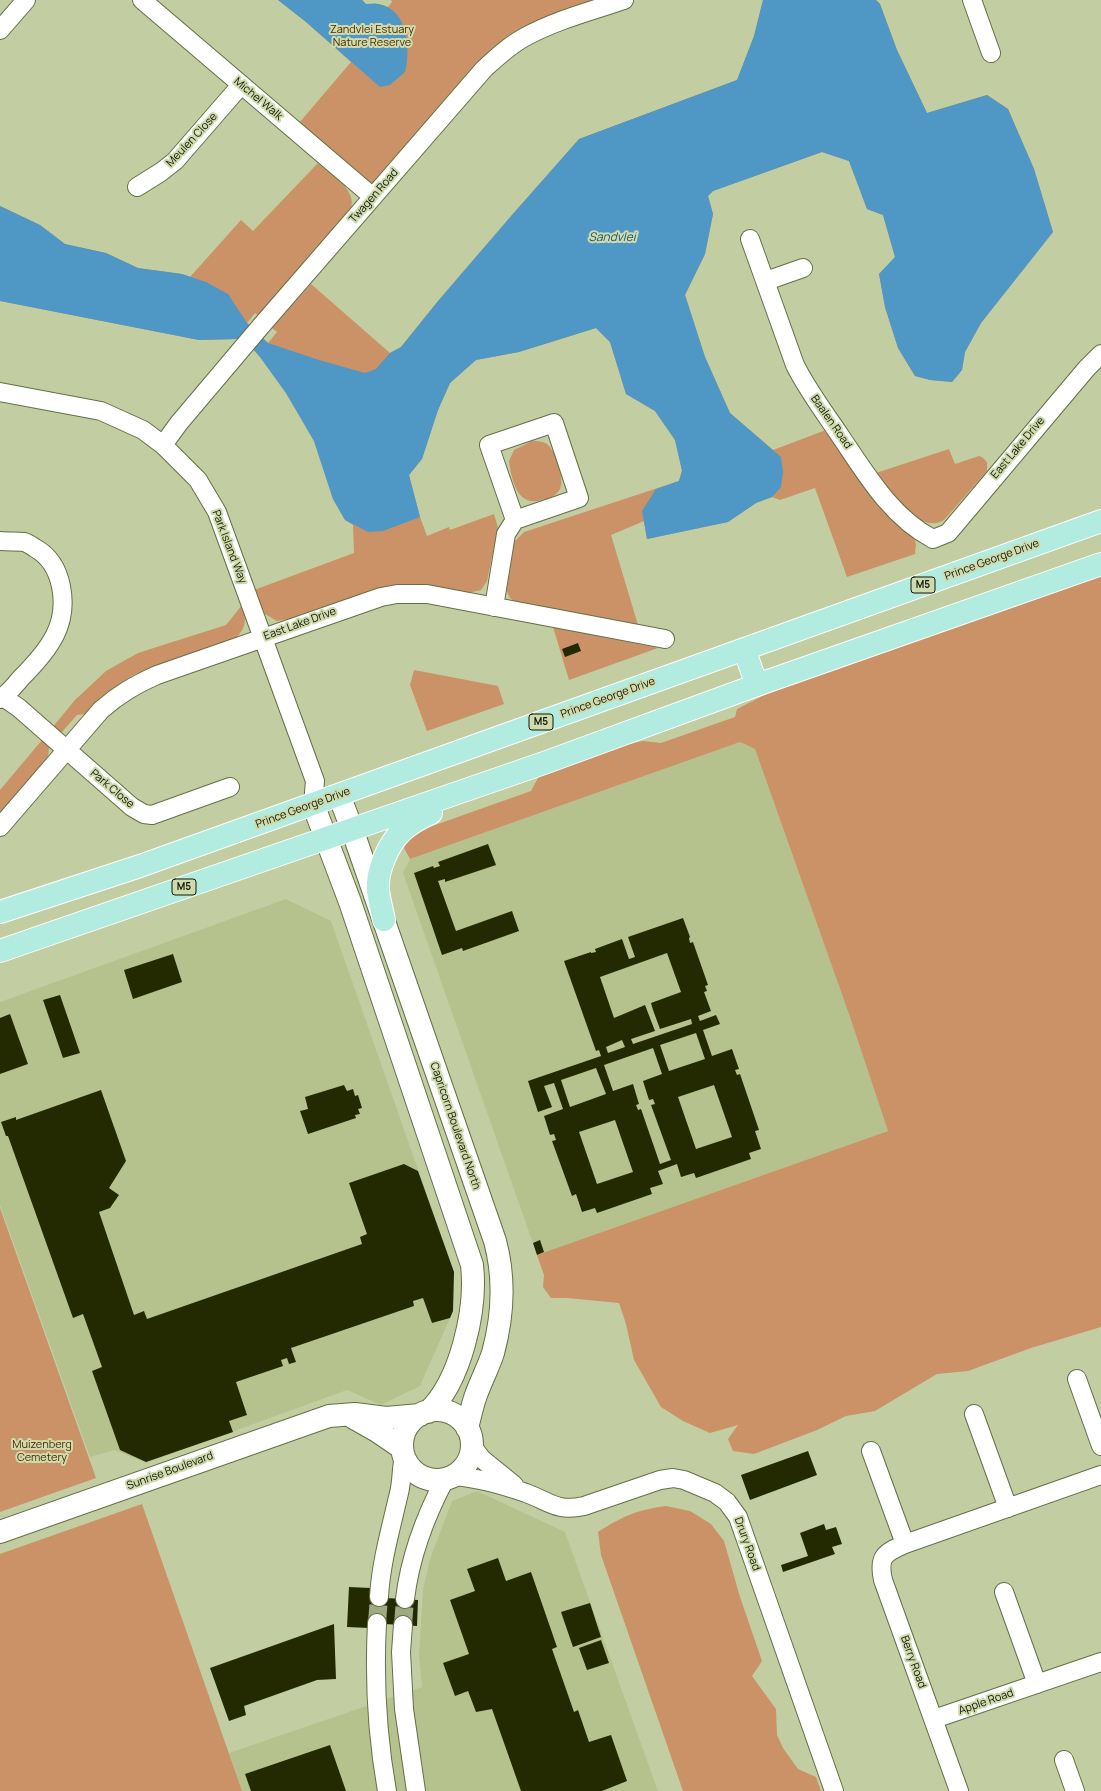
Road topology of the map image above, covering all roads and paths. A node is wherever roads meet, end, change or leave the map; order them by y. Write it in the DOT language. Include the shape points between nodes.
graph roads {
  1 [pos="26,0"];
  2 [pos="142,0"];
  3 [pos="624,0"];
  4 [pos="972,0"];
  5 [pos="0,30"];
  6 [pos="991,53"];
  7 [pos="241,85"];
  8 [pos="136,187"];
  9 [pos="373,197"];
  10 [pos="750,239"];
  11 [pos="803,268"];
  12 [pos="766,281"];
  13 [pos="1101,354"];
  14 [pos="0,392"];
  15 [pos="163,445"];
  16 [pos="515,520"];
  17 [pos="1101,521"];
  18 [pos="933,539"];
  19 [pos="0,542"];
  20 [pos="1101,564"];
  21 [pos="494,607"];
  22 [pos="262,638"];
  23 [pos="665,639"];
  24 [pos="744,649"];
  25 [pos="757,686"];
  26 [pos="2,698"];
  27 [pos="66,751"];
  28 [pos="544,763"];
  29 [pos="315,781"];
  30 [pos="230,787"];
  31 [pos="339,795"];
  32 [pos="313,804"];
  33 [pos="0,827"];
  34 [pos="352,829"];
  35 [pos="326,838"];
  36 [pos="0,912"];
  37 [pos="384,920"];
  38 [pos="0,951"];
  39 [pos="1077,1378"];
  40 [pos="424,1413"];
  41 [pos="341,1414"];
  42 [pos="974,1414"];
  43 [pos="470,1437"];
  44 [pos="1101,1446"];
  45 [pos="871,1451"];
  46 [pos="403,1452"];
  47 [pos="1101,1475"];
  48 [pos="450,1478"];
  49 [pos="526,1494"];
  50 [pos="1008,1508"];
  51 [pos="0,1532"];
  52 [pos="905,1544"];
  53 [pos="1004,1592"];
  54 [pos="379,1597"];
  55 [pos="405,1599"];
  56 [pos="377,1623"];
  57 [pos="403,1625"];
  58 [pos="1101,1662"];
  59 [pos="1037,1684"];
  60 [pos="934,1719"];
  61 [pos="1064,1760"];
  62 [pos="387,1791"];
  63 [pos="416,1791"];
  64 [pos="834,1791"];
  65 [pos="959,1791"];
  66 [pos="1075,1791"];
  1 -- 5 [label="street"];
  2 -- 7 [label="street, Michel Walk"];
  3 -- 9 [label="street, Twagen Road" via="546,27 505,50 484,69"];
  4 -- 6 [label="street"];
  7 -- 8 [label="street, Meulen Close" via="175,161"];
  7 -- 9 [label="street, Michel Walk"];
  9 -- 15 [label="street, Twagen Road" via="261,326"];
  10 -- 12 [label="street, Baalen Road"];
  11 -- 12 [label="street"];
  12 -- 18 [label="street, Baalen Road" via="805,384 877,490 898,512"];
  13 -- 18 [label="street, East Lake Drive" via="1086,368 948,532"];
  14 -- 15 [label="street, Park Island Way" via="101,411 143,430"];
  15 -- 22 [label="street, Park Island Way" via="198,480 217,512"];
  16 -- 16 [label="street" via="579,498 554,423 489,446"];
  16 -- 21 [label="street" via="506,534"];
  17 -- 24 [label="main road, Prince George Drive / M5"];
  19 -- 26 [label="street" via="25,542 40,551 58,575 63,604 56,633 48,647"];
  20 -- 25 [label="main road, M5"];
  21 -- 22 [label="street, East Lake Drive" via="427,594 397,594 363,602"];
  21 -- 23 [label="street, East Lake Drive"];
  22 -- 27 [label="street, East Lake Drive" via="136,684 101,710"];
  22 -- 29 [label="street, Park Island Way"];
  24 -- 25 [label="main road"];
  24 -- 31 [label="main road, Prince George Drive / M5"];
  25 -- 28 [label="main road, M5"];
  26 -- 27 [label="street, Park Close" via="19,708"];
  27 -- 30 [label="street, Park Close" via="132,807 144,814 152,815"];
  27 -- 33 [label="street, East Lake Drive"];
  28 -- 34 [label="main road, M5"];
  28 -- 37 [label="main road" via="424,816 402,830 389,845 380,869 378,889"];
  29 -- 31 [label="street"];
  29 -- 32 [label="street, Park Island Way"];
  31 -- 32 [label="main road, Prince George Drive / M5"];
  31 -- 34 [label="street, Capricorn Boulevard North"];
  32 -- 35 [label="street"];
  32 -- 36 [label="main road, Prince George Drive / M5" via="140,866"];
  34 -- 35 [label="main road, M5"];
  34 -- 37 [label="street, Capricorn Boulevard North"];
  35 -- 38 [label="main road, M5"];
  35 -- 40 [label="street" via="350,902 472,1265 473,1297 467,1334 449,1380 438,1400"];
  37 -- 43 [label="street, Capricorn Boulevard North" via="499,1256 502,1286 500,1325 472,1408"];
  39 -- 44 [label="street"];
  40 -- 41 [label="street, Sunrise Boulevard" via="386,1418"];
  40 -- 43 [label="street" via="437,1410 454,1415"];
  40 -- 46 [label="street" via="414,1419 407,1428"];
  41 -- 46 [label="street" via="366,1424"];
  41 -- 51 [label="street, Sunrise Boulevard" via="329,1416"];
  42 -- 50 [label="street"];
  43 -- 48 [label="street" via="467,1463"];
  43 -- 49 [label="street, Drury Road" via="482,1459"];
  45 -- 52 [label="street"];
  46 -- 48 [label="street" via="408,1465 425,1478"];
  46 -- 54 [label="street" via="400,1491 385,1553"];
  47 -- 50 [label="street, Berry Road"];
  48 -- 49 [label="street, Drury Road" via="481,1479"];
  48 -- 55 [label="street" via="434,1499 421,1532"];
  49 -- 64 [label="street, Drury Road" via="558,1508 572,1508 673,1478 715,1493 727,1502 738,1517"];
  50 -- 52 [label="street, Berry Road"];
  52 -- 60 [label="street, Berry Road" via="890,1550 884,1556 882,1572"];
  53 -- 59 [label="street"];
  56 -- 62 [label="street" via="377,1722"];
  57 -- 63 [label="street" via="404,1709"];
  58 -- 59 [label="street, Apple Road"];
  59 -- 60 [label="street, Apple Road"];
  60 -- 65 [label="street, Berry Road"];
  61 -- 66 [label="street"];
}
